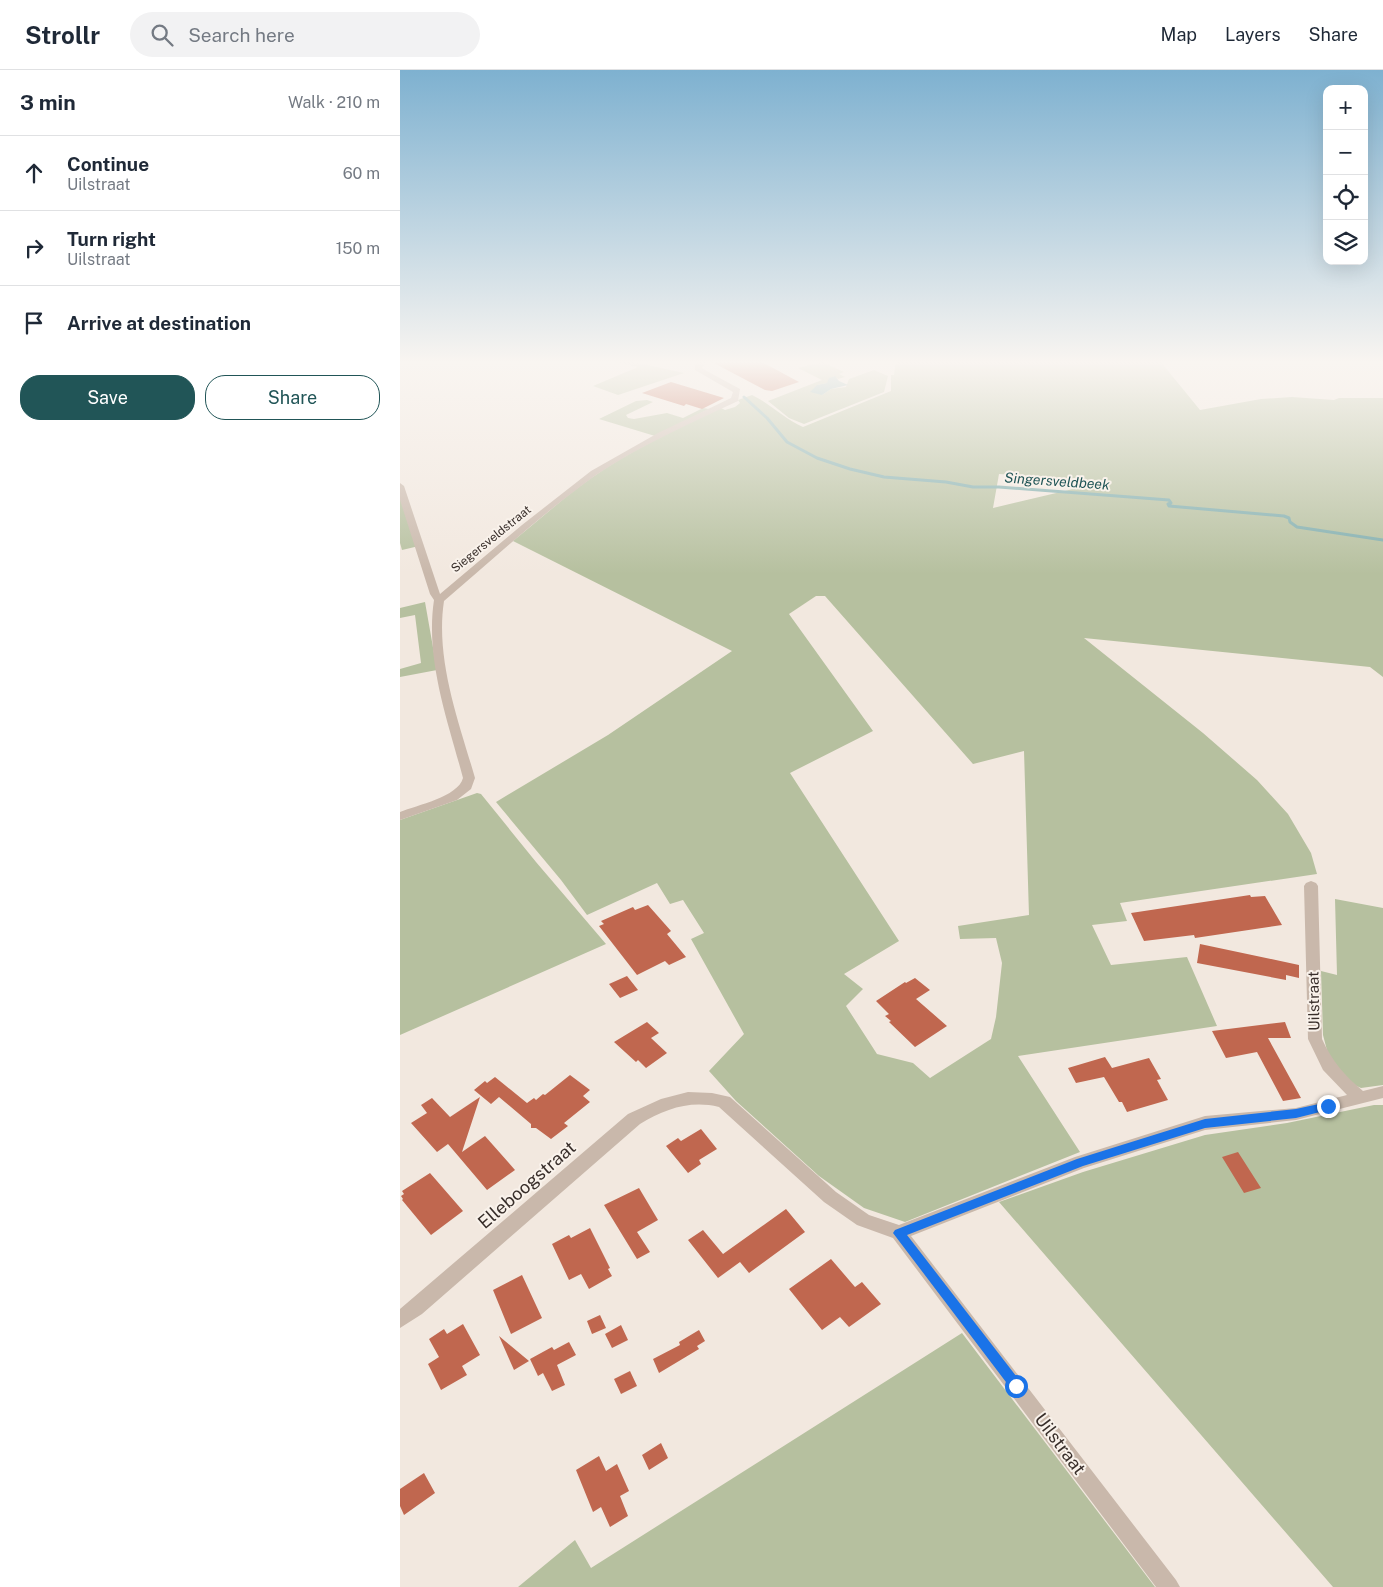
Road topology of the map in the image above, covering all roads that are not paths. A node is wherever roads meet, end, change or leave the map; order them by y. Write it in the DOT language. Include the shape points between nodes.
graph roads {
  1 [pos="668,432"];
  2 [pos="400,486"];
  3 [pos="402,495"];
  4 [pos="439,600"];
  5 [pos="400,816"];
  6 [pos="1311,886"];
  7 [pos="1383,1092"];
  8 [pos="1361,1098"];
  9 [pos="899,1233"];
  10 [pos="400,1319"];
  11 [pos="1169,1587"];
  1 -- 4 [label="street, Siegersveldstraat" via="594,474"];
  2 -- 3 [label="street"];
  3 -- 4 [label="street"];
  4 -- 5 [label="street" via="436,622 441,665 469,778 467,786 453,797"];
  6 -- 8 [label="street, Uilstraat" via="1315,1039 1324,1062"];
  7 -- 8 [label="street"];
  8 -- 9 [label="street" via="1296,1114 1205,1123 1081,1162"];
  9 -- 10 [label="street, Elleboogstraat" via="863,1220 830,1197 724,1102 708,1097 690,1097 657,1106 634,1119"];
  9 -- 11 [label="street, Uilstraat"];
}
